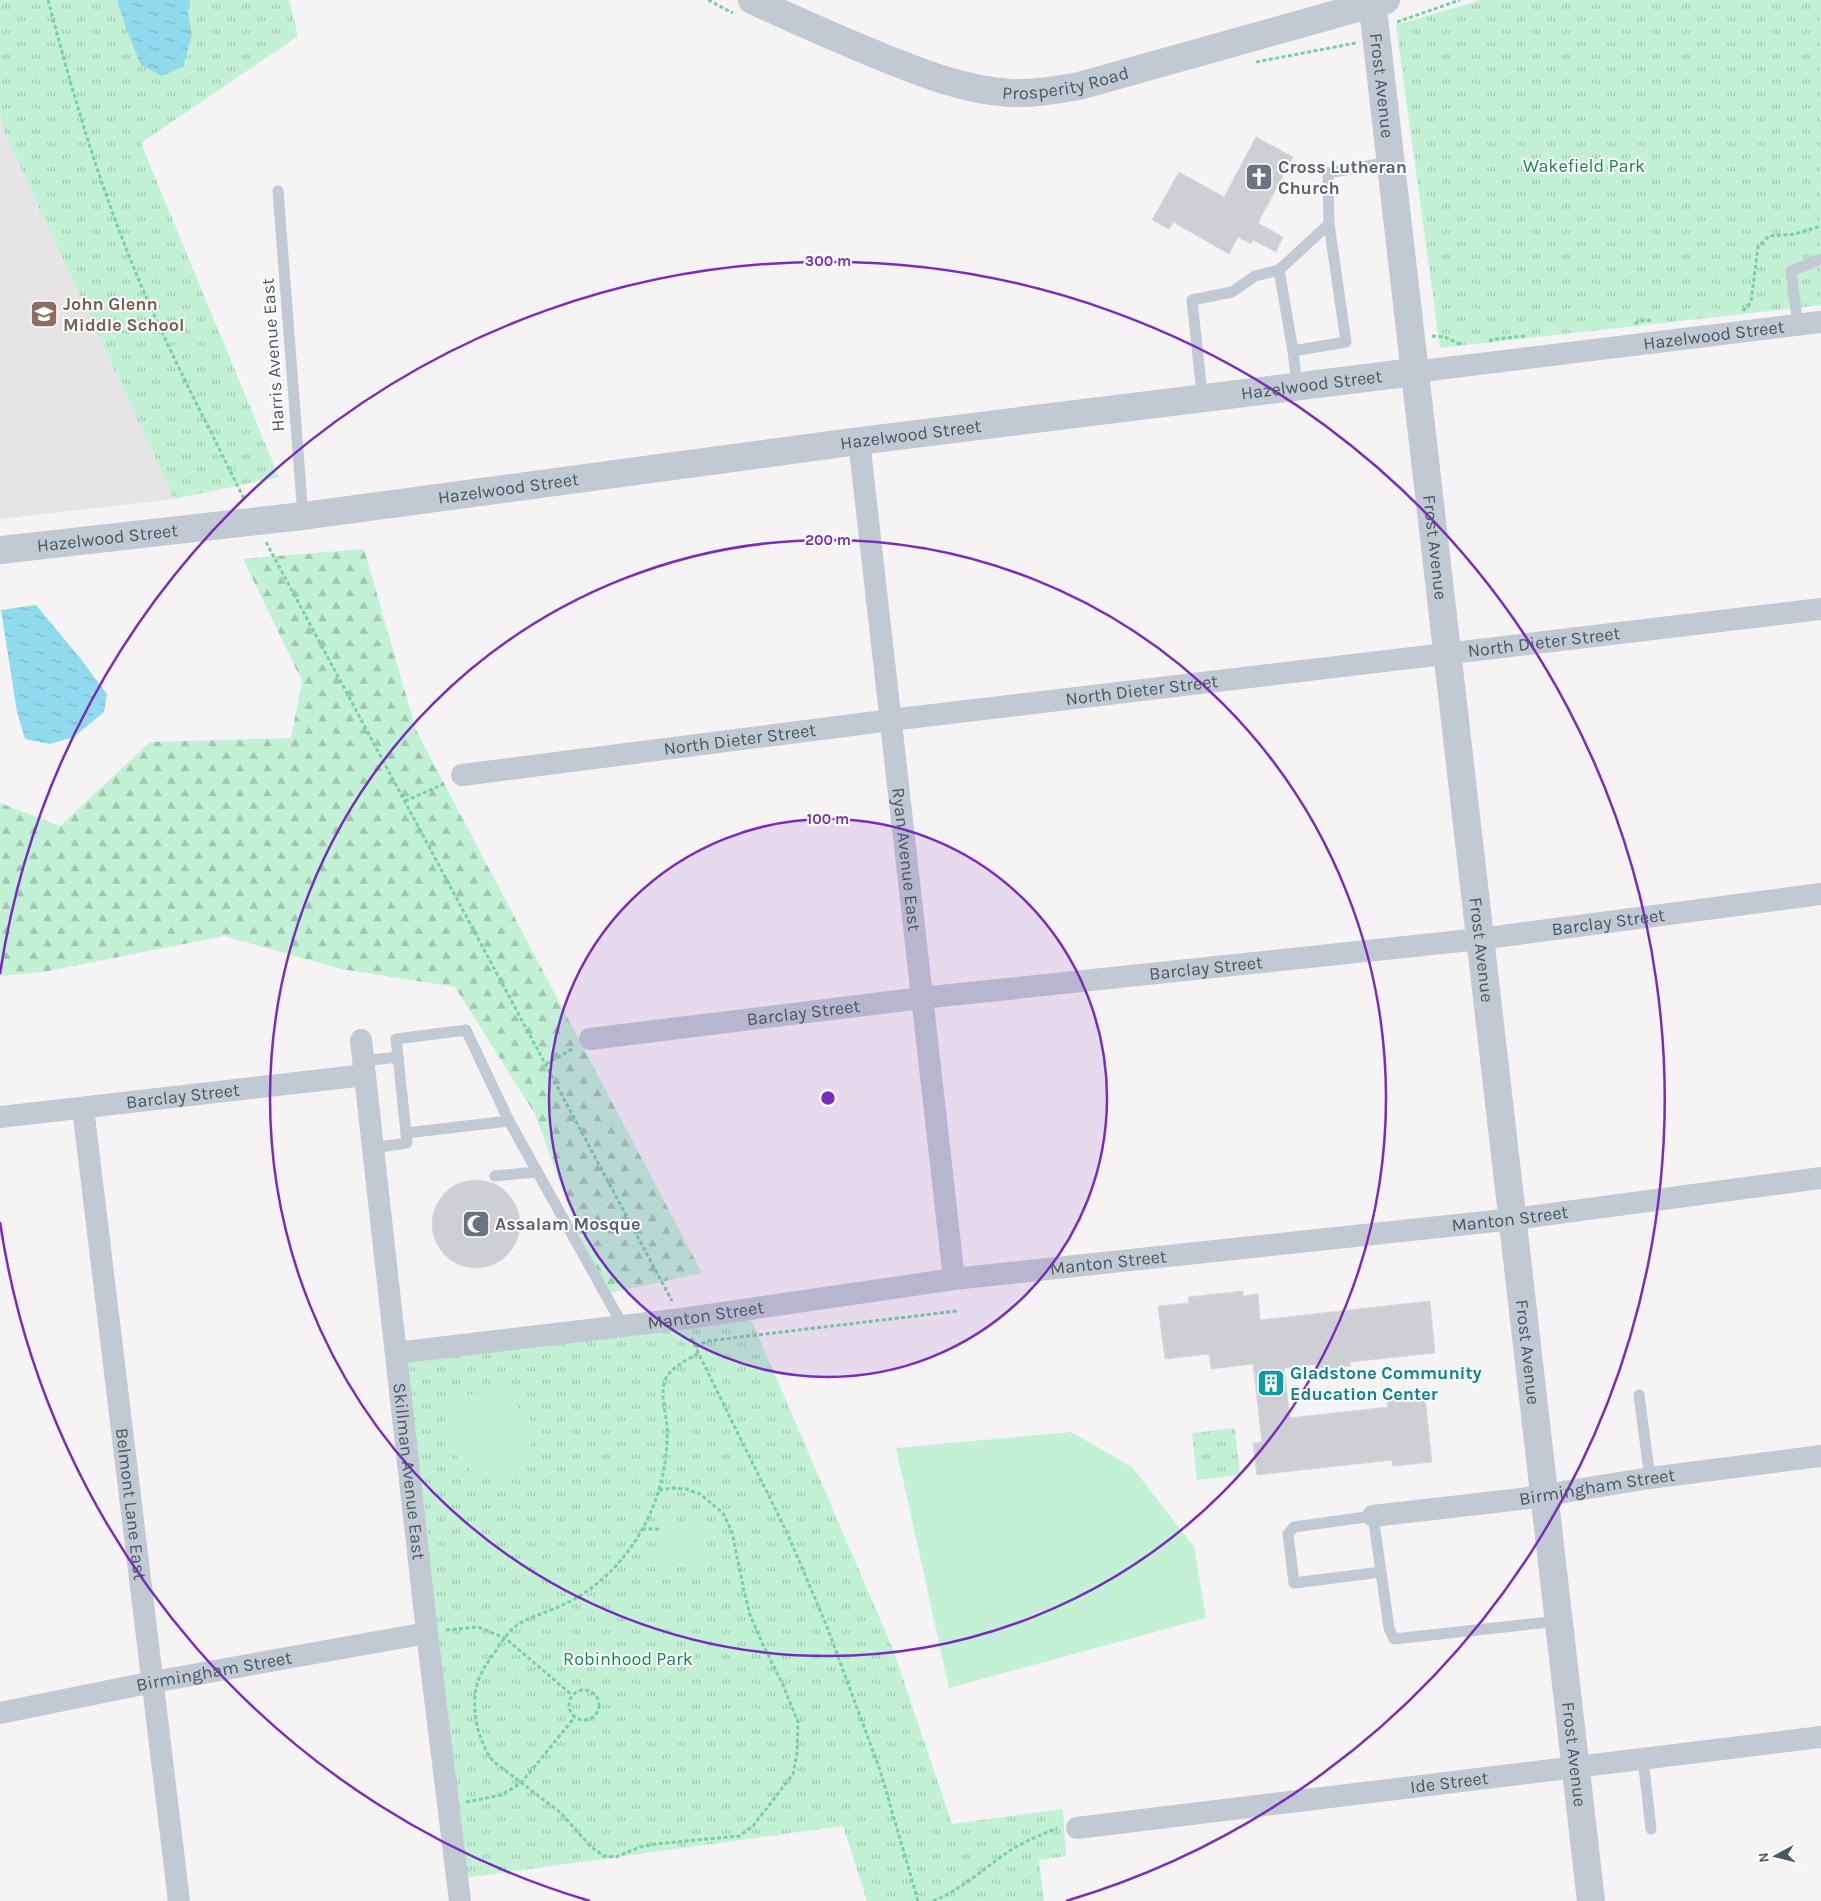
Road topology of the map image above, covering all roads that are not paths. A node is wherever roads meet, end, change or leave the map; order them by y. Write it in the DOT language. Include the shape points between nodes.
graph roads {
  1 [pos="752,0"];
  2 [pos="1377,1"];
  3 [pos="1390,162"];
  4 [pos="278,191"];
  5 [pos="1329,224"];
  6 [pos="1821,259"];
  7 [pos="1279,270"];
  8 [pos="1821,322"];
  9 [pos="1798,325"];
  10 [pos="1293,351"];
  11 [pos="1414,372"];
  12 [pos="1298,386"];
  13 [pos="1206,398"];
  14 [pos="859,441"];
  15 [pos="303,516"];
  16 [pos="0,550"];
  17 [pos="1821,609"];
  18 [pos="1447,655"];
  19 [pos="891,720"];
  20 [pos="462,775"];
  21 [pos="1821,894"];
  22 [pos="1480,939"];
  23 [pos="922,998"];
  24 [pos="590,1039"];
  25 [pos="398,1057"];
  26 [pos="363,1059"];
  27 [pos="83,1108"];
  28 [pos="0,1117"];
  29 [pos="509,1121"];
  30 [pos="406,1133"];
  31 [pos="373,1148"];
  32 [pos="537,1172"];
  33 [pos="495,1176"];
  34 [pos="1821,1178"];
  35 [pos="1512,1219"];
  36 [pos="954,1279"];
  37 [pos="623,1326"];
  38 [pos="396,1353"];
  39 [pos="1639,1395"];
  40 [pos="1821,1456"];
  41 [pos="1650,1478"];
  42 [pos="1543,1495"];
  43 [pos="1373,1516"];
  44 [pos="1382,1572"];
  45 [pos="1559,1621"];
  46 [pos="427,1633"];
  47 [pos="153,1682"];
  48 [pos="0,1713"];
  49 [pos="1821,1737"];
  50 [pos="1643,1760"];
  51 [pos="1576,1768"];
  52 [pos="1077,1828"];
  53 [pos="1650,1829"];
  54 [pos="179,1901"];
  55 [pos="460,1901"];
  56 [pos="1591,1901"];
  1 -- 2 [label="street, Prosperity Road" via="819,32 926,75 978,89 1012,93 1079,86"];
  2 -- 3 [label="street, Frost Avenue"];
  3 -- 5 [label="lane" via="1328,173"];
  3 -- 11 [label="street, Frost Avenue"];
  4 -- 15 [label="lane, Harris Avenue East"];
  5 -- 7 [label="lane"];
  5 -- 10 [label="lane" via="1346,342"];
  6 -- 9 [label="lane" via="1791,271"];
  7 -- 10 [label="lane"];
  7 -- 13 [label="lane" via="1255,276 1232,292 1192,300 1201,385"];
  8 -- 9 [label="street, Hazelwood Street"];
  9 -- 11 [label="street, Hazelwood Street"];
  10 -- 12 [label="lane"];
  11 -- 12 [label="street, Hazelwood Street"];
  11 -- 18 [label="street, Frost Avenue"];
  12 -- 13 [label="street, Hazelwood Street"];
  13 -- 14 [label="street, Hazelwood Street"];
  14 -- 15 [label="street, Hazelwood Street"];
  14 -- 19 [label="street, Ryan Avenue East"];
  15 -- 16 [label="street, Hazelwood Street"];
  17 -- 18 [label="street, North Dieter Street"];
  18 -- 19 [label="street, North Dieter Street"];
  18 -- 22 [label="street, Frost Avenue"];
  19 -- 20 [label="street, North Dieter Street"];
  19 -- 23 [label="street, Ryan Avenue East"];
  21 -- 22 [label="street, Barclay Street"];
  22 -- 23 [label="street, Barclay Street"];
  22 -- 35 [label="street, Frost Avenue"];
  23 -- 24 [label="street, Barclay Street"];
  23 -- 36 [label="street, Ryan Avenue East"];
  25 -- 26 [label="lane"];
  25 -- 29 [label="lane" via="396,1039 466,1030"];
  25 -- 30 [label="lane"];
  26 -- 27 [label="street, Barclay Street"];
  26 -- 31 [label="street, Skillman Avenue East"];
  27 -- 28 [label="street, Barclay Street"];
  27 -- 47 [label="street, Belmont Lane East"];
  29 -- 30 [label="lane"];
  29 -- 32 [label="lane"];
  30 -- 31 [label="lane" via="408,1144"];
  31 -- 38 [label="street, Skillman Avenue East"];
  32 -- 33 [label="lane"];
  32 -- 37 [label="lane"];
  34 -- 35 [label="street, Manton Street"];
  35 -- 36 [label="street, Manton Street"];
  35 -- 42 [label="street, Frost Avenue"];
  36 -- 37 [label="street, Manton Street"];
  37 -- 38 [label="street, Manton Street"];
  38 -- 46 [label="street, Skillman Avenue East"];
  39 -- 41 [label="lane"];
  40 -- 41 [label="street, Birmingham Street"];
  41 -- 42 [label="street, Birmingham Street"];
  42 -- 43 [label="street, Birmingham Street"];
  42 -- 45 [label="street, Frost Avenue"];
  43 -- 44 [label="lane"];
  43 -- 44 [label="lane" via="1294,1527 1288,1534 1294,1583"];
  44 -- 45 [label="lane" via="1390,1633 1394,1639"];
  45 -- 51 [label="street, Frost Avenue"];
  46 -- 47 [label="street, Birmingham Street"];
  46 -- 55 [label="street, Skillman Avenue East"];
  47 -- 48 [label="street, Birmingham Street"];
  47 -- 54 [label="street, Belmont Lane East"];
  49 -- 50 [label="street, Ide Street"];
  50 -- 51 [label="street, Ide Street"];
  50 -- 53 [label="lane"];
  51 -- 52 [label="street, Ide Street"];
  51 -- 56 [label="street, Frost Avenue"];
}
